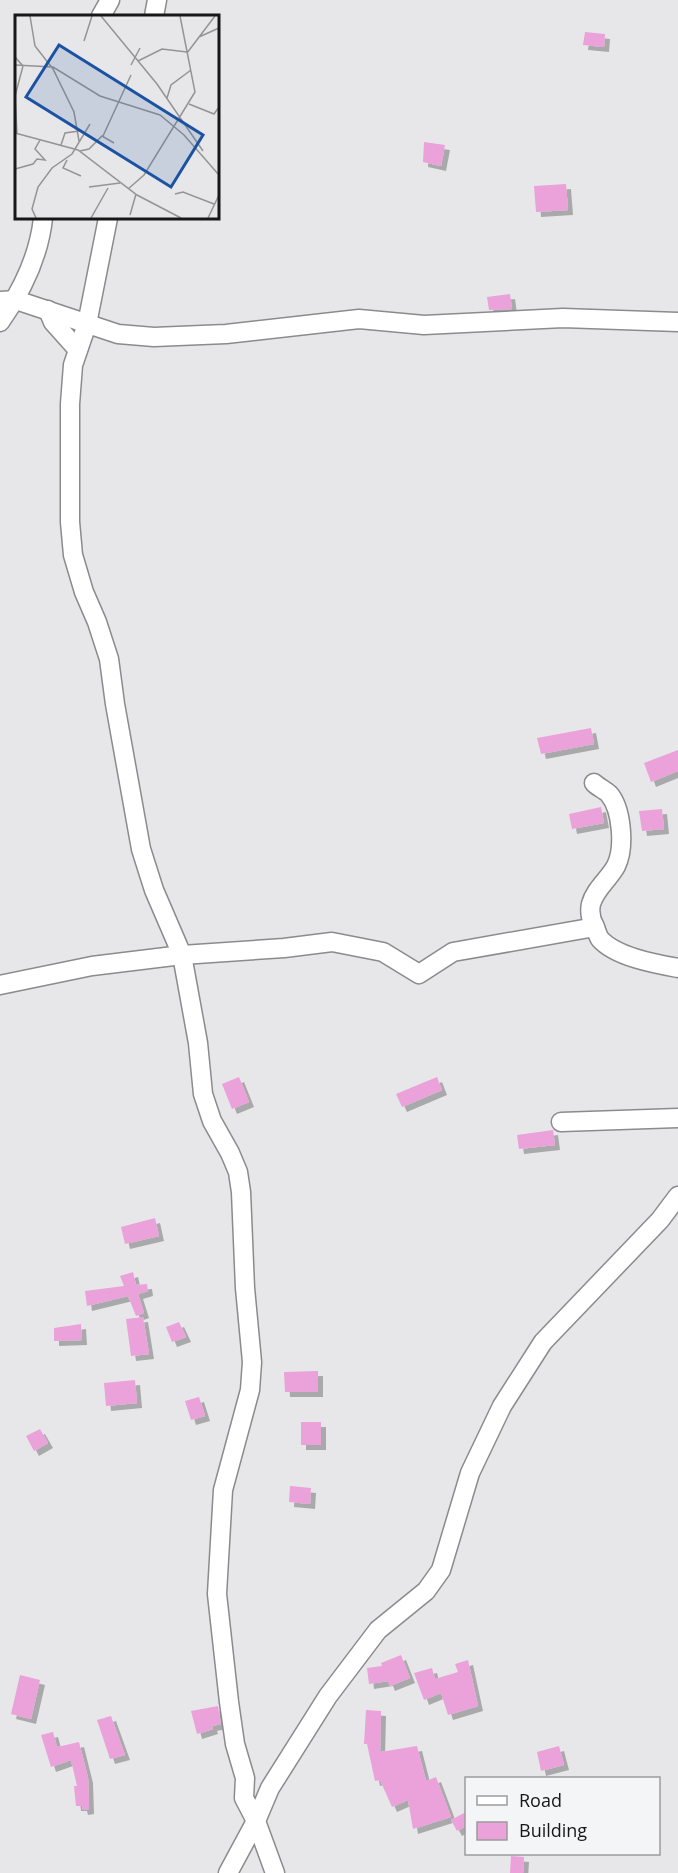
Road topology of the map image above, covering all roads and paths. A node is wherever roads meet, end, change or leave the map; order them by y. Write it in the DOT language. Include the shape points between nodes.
graph roads {
  1 [pos="110,0"];
  2 [pos="158,0"];
  3 [pos="102,15"];
  4 [pos="154,15"];
  5 [pos="42,219"];
  6 [pos="108,219"];
  7 [pos="8,301"];
  8 [pos="48,310"];
  9 [pos="0,322"];
  10 [pos="678,322"];
  11 [pos="87,324"];
  12 [pos="78,350"];
  13 [pos="594,783"];
  14 [pos="595,927"];
  15 [pos="182,955"];
  16 [pos="678,968"];
  17 [pos="0,985"];
  18 [pos="678,1118"];
  19 [pos="561,1122"];
  20 [pos="678,1196"];
  21 [pos="270,1788"];
  22 [pos="244,1798"];
  23 [pos="256,1821"];
  24 [pos="228,1873"];
  25 [pos="275,1873"];
  1 -- 3 [label="street"];
  2 -- 4 [label="street"];
  5 -- 7 [label="street" via="32,263"];
  6 -- 11 [label="street"];
  7 -- 8 [label="street"];
  7 -- 9 [label="street"];
  8 -- 11 [label="street"];
  8 -- 12 [label="street" via="53,322"];
  10 -- 11 [label="street" via="563,318 423,325 360,320 154,337 118,334"];
  11 -- 12 [label="street"];
  12 -- 15 [label="street" via="70,404 73,555 109,658 141,849"];
  13 -- 14 [label="street" via="609,795 621,828 616,866 591,904"];
  14 -- 15 [label="street" via="453,952 419,974 383,952 332,942"];
  14 -- 16 [label="street" via="600,939 622,953"];
  15 -- 17 [label="street" via="92,966"];
  15 -- 22 [label="street" via="203,1094 238,1172 241,1192 252,1362 250,1390 223,1490 217,1594 228,1702 245,1778"];
  18 -- 19 [label="street"];
  20 -- 21 [label="street" via="660,1220 543,1342 502,1407 470,1473 441,1570 426,1591 378,1630 328,1696"];
  21 -- 22 [label="street"];
  21 -- 23 [label="street"];
  22 -- 23 [label="street"];
  23 -- 24 [label="street"];
  23 -- 25 [label="street"];
}
